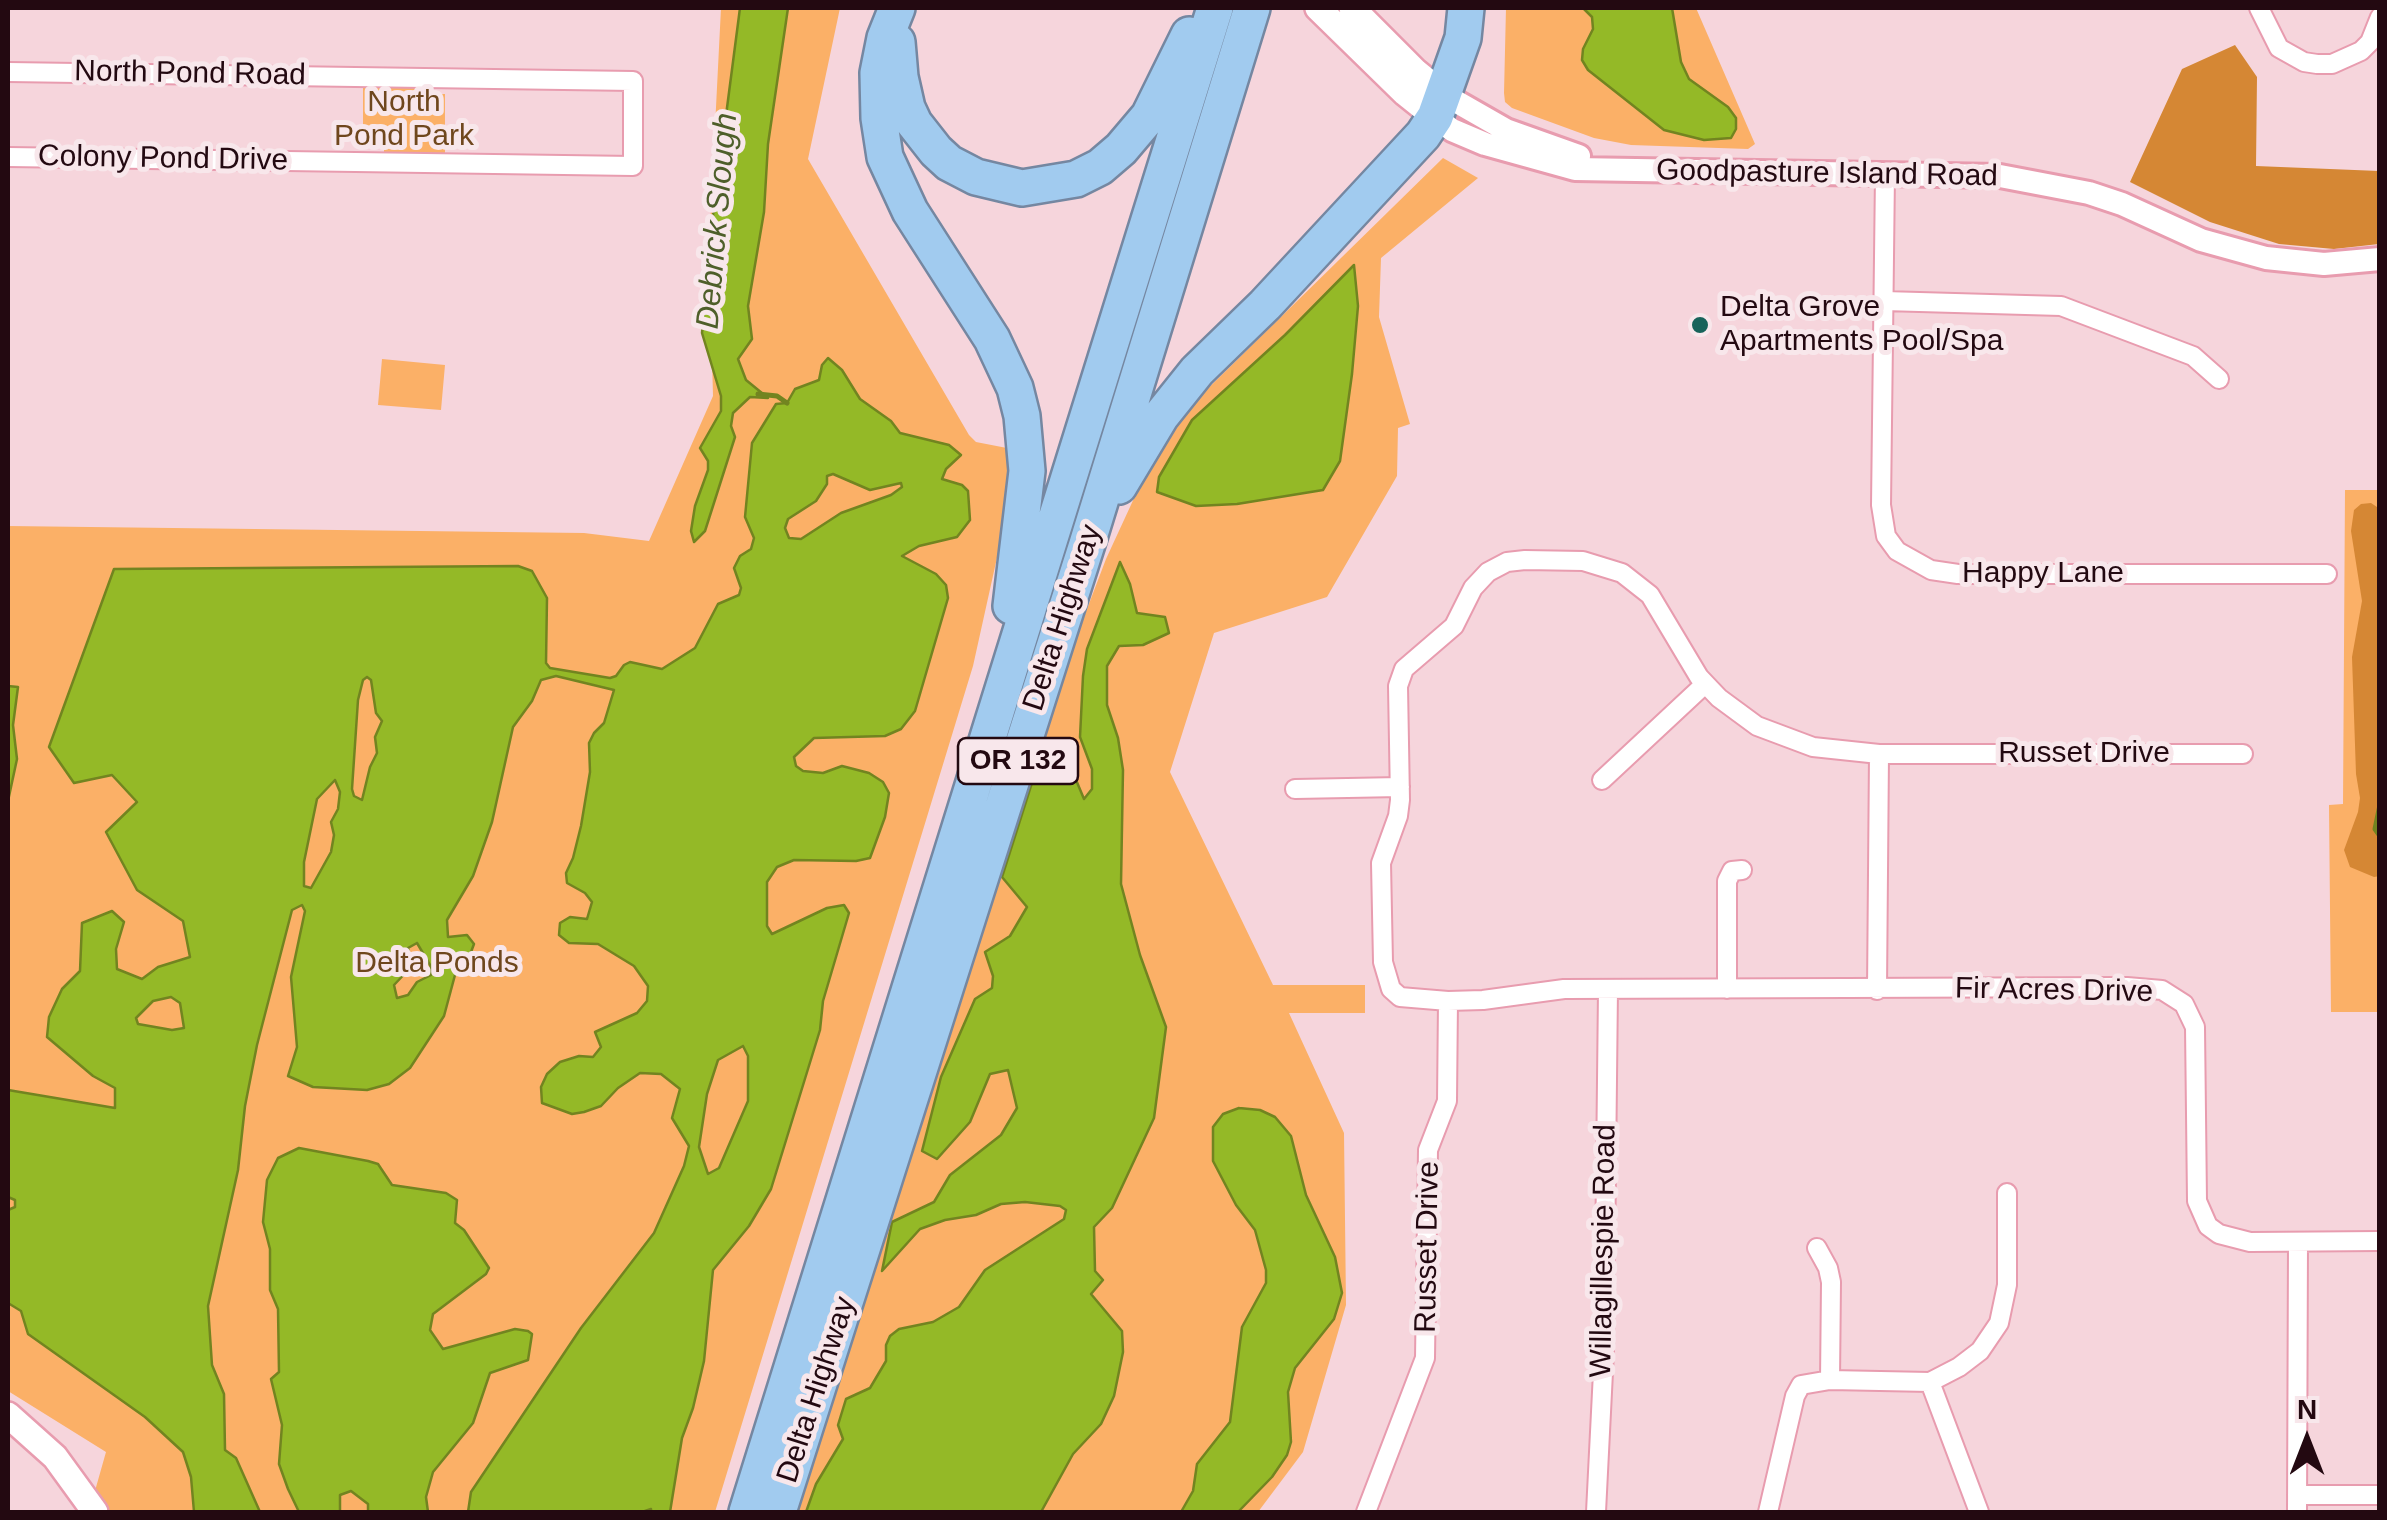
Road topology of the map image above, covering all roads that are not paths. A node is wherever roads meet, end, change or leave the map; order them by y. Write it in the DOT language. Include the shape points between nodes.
graph roads {
  1 [pos="899,8"];
  2 [pos="1202,8"];
  3 [pos="1214,8"];
  4 [pos="1252,8"];
  5 [pos="1318,8"];
  6 [pos="1352,8"];
  7 [pos="1466,8"];
  8 [pos="2260,8"];
  9 [pos="2380,17"];
  10 [pos="8,72"];
  11 [pos="1439,105"];
  12 [pos="632,120"];
  13 [pos="8,157"];
  14 [pos="1884,174"];
  15 [pos="2380,259"];
  16 [pos="1884,302"];
  17 [pos="2218,379"];
  18 [pos="1087,544"];
  19 [pos="2328,574"];
  20 [pos="1705,684"];
  21 [pos="992,726"];
  22 [pos="1879,754"];
  23 [pos="2243,754"];
  24 [pos="1602,780"];
  25 [pos="1400,787"];
  26 [pos="1294,788"];
  27 [pos="1742,870"];
  28 [pos="1608,990"];
  29 [pos="1727,990"];
  30 [pos="1877,990"];
  31 [pos="1448,1001"];
  32 [pos="2007,1193"];
  33 [pos="2298,1242"];
  34 [pos="2380,1242"];
  35 [pos="1817,1248"];
  36 [pos="1830,1380"];
  37 [pos="1930,1382"];
  38 [pos="8,1415"];
  39 [pos="2380,1495"];
  40 [pos="2297,1504"];
  41 [pos="94,1512"];
  42 [pos="747,1512"];
  43 [pos="778,1512"];
  44 [pos="1366,1512"];
  45 [pos="1596,1512"];
  46 [pos="1768,1512"];
  47 [pos="1979,1512"];
  1 -- 2 [label="highway" via="900,77 923,136 961,171 1022,188 1076,179 1121,150 1149,116"];
  1 -- 21 [label="highway" via="878,73 886,157 910,211 992,338 1022,416 1027,472"];
  3 -- 21 [label="highway, Delta Highway / OR 132"];
  4 -- 18 [label="highway, Delta Highway / OR 132"];
  5 -- 11 [label="main road, Goodpasture Island Road" via="1406,93"];
  6 -- 11 [label="main road, Goodpasture Island Road"];
  7 -- 11 [label="highway"];
  8 -- 9 [label="street" via="2279,48 2317,64 2361,51"];
  10 -- 12 [label="street, North Pond Road" via="633,80"];
  11 -- 14 [label="street, Goodpasture Island Road" via="1452,130 1575,169"];
  11 -- 18 [label="highway" via="1424,135 1179,392"];
  12 -- 13 [label="street, Colony Pond Drive" via="633,166"];
  14 -- 15 [label="street, Goodpasture Island Road" via="2000,176 2069,189 2266,258 2324,264"];
  14 -- 16 [label="street, Happy Lane"];
  16 -- 17 [label="street" via="2061,306 2193,356"];
  16 -- 19 [label="street, Happy Lane" via="1882,515 1890,543 1905,557 1958,574"];
  18 -- 43 [label="highway, Delta Highway / OR 132"];
  20 -- 22 [label="street, Russet Drive" via="1746,719 1780,736 1828,750"];
  20 -- 24 [label="street"];
  20 -- 25 [label="street, Russet Drive" via="1650,595 1622,573 1574,560 1508,562 1480,580 1447,633 1400,678"];
  21 -- 42 [label="highway, Delta Highway / OR 132"];
  22 -- 23 [label="street, Russet Drive"];
  22 -- 30 [label="street"];
  25 -- 26 [label="street"];
  25 -- 31 [label="street, Russet Drive" via="1398,816 1381,863 1385,972 1400,997"];
  27 -- 29 [label="street" via="1732,870 1728,882"];
  28 -- 29 [label="street, Fir Acres Drive"];
  28 -- 31 [label="street, Fir Acres Drive"];
  28 -- 45 [label="street, Willagillespie Road"];
  29 -- 30 [label="street, Fir Acres Drive"];
  30 -- 33 [label="street, Fir Acres Drive" via="2127,987 2174,995 2195,1027 2200,1215 2234,1240"];
  31 -- 44 [label="street, Russet Drive" via="1448,1101 1428,1150 1426,1358"];
  32 -- 37 [label="street" via="2006,1293 1999,1323 1968,1360"];
  33 -- 34 [label="street"];
  33 -- 40 [label="street"];
  35 -- 36 [label="street" via="1830,1282"];
  36 -- 37 [label="street"];
  36 -- 46 [label="street" via="1797,1390"];
  37 -- 47 [label="street"];
  38 -- 41 [label="main road" via="55,1457"];
  39 -- 40 [label="street"];
}
